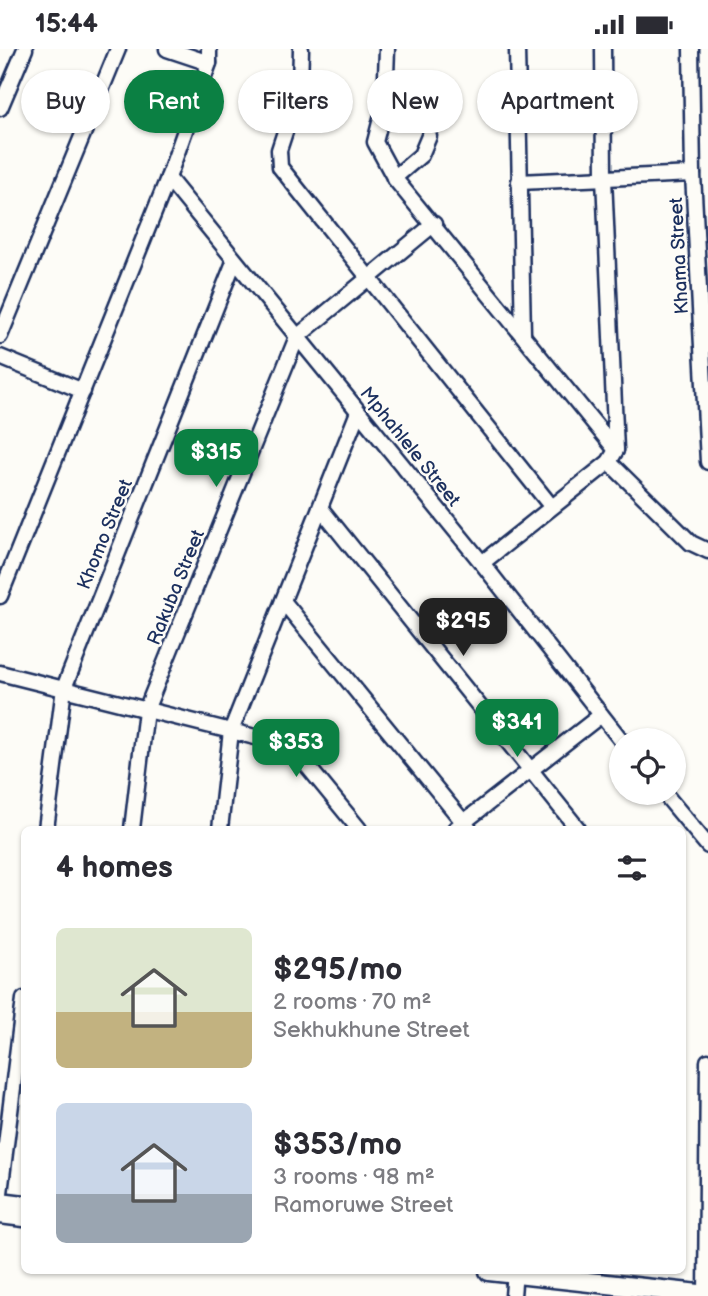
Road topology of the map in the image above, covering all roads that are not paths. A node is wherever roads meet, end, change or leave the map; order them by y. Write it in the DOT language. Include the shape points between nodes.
graph roads {
  1 [pos="25,49"];
  2 [pos="118,49"];
  3 [pos="167,49"];
  4 [pos="301,49"];
  5 [pos="387,49"];
  6 [pos="517,49"];
  7 [pos="603,49"];
  8 [pos="691,49"];
  9 [pos="209,56"];
  10 [pos="5,81"];
  11 [pos="0,108"];
  12 [pos="429,136"];
  13 [pos="693,174"];
  14 [pos="168,178"];
  15 [pos="394,178"];
  16 [pos="604,178"];
  17 [pos="519,182"];
  18 [pos="434,224"];
  19 [pos="234,262"];
  20 [pos="369,278"];
  21 [pos="523,334"];
  22 [pos="0,336"];
  23 [pos="297,337"];
  24 [pos="0,357"];
  25 [pos="83,391"];
  26 [pos="358,412"];
  27 [pos="615,420"];
  28 [pos="595,425"];
  29 [pos="612,456"];
  30 [pos="708,462"];
  31 [pos="551,506"];
  32 [pos="321,509"];
  33 [pos="708,551"];
  34 [pos="482,563"];
  35 [pos="0,596"];
  36 [pos="283,601"];
  37 [pos="0,673"];
  38 [pos="64,688"];
  39 [pos="146,710"];
  40 [pos="600,715"];
  41 [pos="611,728"];
  42 [pos="231,731"];
  43 [pos="531,771"];
  44 [pos="674,805"];
  45 [pos="46,826"];
  46 [pos="132,826"];
  47 [pos="220,826"];
  48 [pos="356,826"];
  49 [pos="462,826"];
  50 [pos="464,826"];
  51 [pos="576,826"];
  52 [pos="708,846"];
  53 [pos="21,1023"];
  54 [pos="708,1061"];
  55 [pos="0,1193"];
  56 [pos="0,1202"];
  57 [pos="21,1205"];
  58 [pos="0,1214"];
  59 [pos="21,1217"];
  60 [pos="519,1274"];
  61 [pos="568,1274"];
  62 [pos="616,1276"];
  63 [pos="707,1289"];
  64 [pos="513,1296"];
  1 -- 10 [label="street"];
  2 -- 22 [label="street"];
  3 -- 9 [label="street"];
  4 -- 20 [label="street" via="300,86 279,150 281,167"];
  5 -- 15 [label="street" via="385,103 375,142"];
  6 -- 17 [label="street"];
  7 -- 16 [label="street"];
  8 -- 13 [label="street, Khama Street"];
  9 -- 14 [label="street"];
  10 -- 11 [label="street"];
  12 -- 15 [label="street" via="421,155"];
  13 -- 16 [label="street"];
  13 -- 30 [label="street, Khama Street"];
  14 -- 19 [label="street, Mphahlele Street"];
  14 -- 25 [label="street"];
  15 -- 18 [label="street"];
  16 -- 17 [label="street"];
  16 -- 27 [label="street"];
  17 -- 21 [label="street"];
  18 -- 20 [label="street, Rakuba Street"];
  18 -- 21 [label="street"];
  19 -- 23 [label="street, Mphahlele Street"];
  19 -- 38 [label="street, Khomo Street"];
  20 -- 23 [label="street, Rakuba Street"];
  20 -- 31 [label="street"];
  21 -- 28 [label="street"];
  23 -- 26 [label="street, Mphahlele Street"];
  23 -- 39 [label="street, Rakuba Street"];
  24 -- 25 [label="street"];
  25 -- 35 [label="street"];
  26 -- 32 [label="street"];
  26 -- 34 [label="street, Mphahlele Street"];
  27 -- 28 [label="street"];
  27 -- 29 [label="street"];
  28 -- 29 [label="street"];
  29 -- 31 [label="street"];
  29 -- 33 [label="street" via="691,543"];
  31 -- 34 [label="street"];
  32 -- 36 [label="street"];
  32 -- 43 [label="street"];
  34 -- 40 [label="street, Mphahlele Street"];
  36 -- 42 [label="street"];
  36 -- 49 [label="street"];
  37 -- 38 [label="street"];
  38 -- 39 [label="street"];
  38 -- 45 [label="street, Khomo Street"];
  39 -- 42 [label="street"];
  39 -- 46 [label="street, Rakuba Street"];
  40 -- 41 [label="street, Mphahlele Street"];
  40 -- 43 [label="street"];
  42 -- 47 [label="street"];
  42 -- 48 [label="street" via="293,750"];
  43 -- 50 [label="street"];
  43 -- 51 [label="street"];
  44 -- 52 [label="street"];
  53 -- 55 [label="street"];
  54 -- 63 [label="street"];
  56 -- 57 [label="main road"];
  58 -- 59 [label="main road"];
  60 -- 64 [label="street"];
  61 -- 62 [label="main road"];
  62 -- 63 [label="main road"];
}
